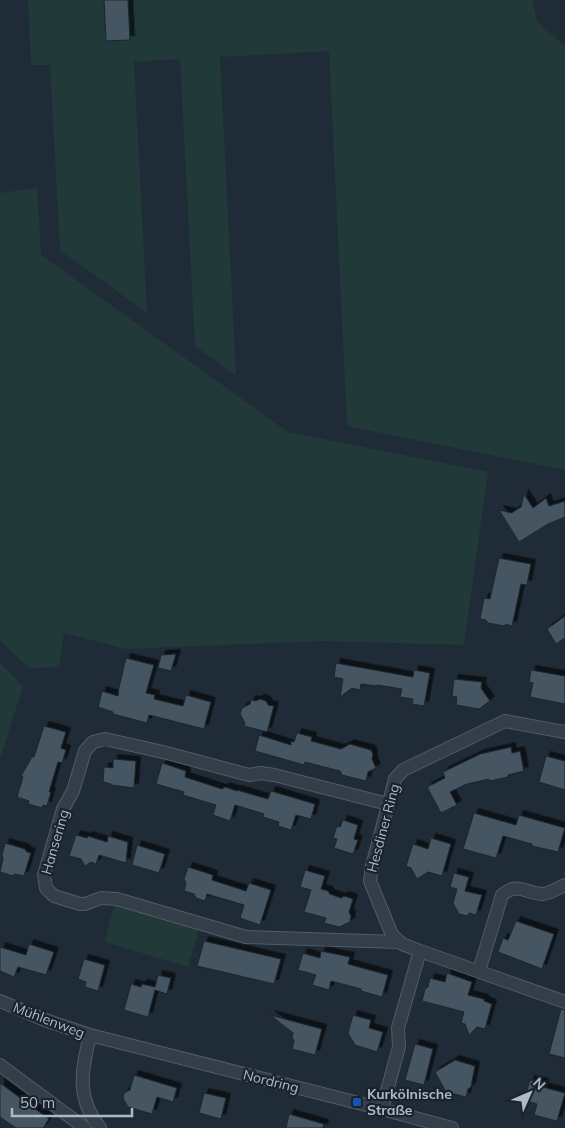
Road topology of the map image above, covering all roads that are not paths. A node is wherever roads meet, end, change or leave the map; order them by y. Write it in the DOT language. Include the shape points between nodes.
graph roads {
  1 [pos="565,732"];
  2 [pos="388,804"];
  3 [pos="565,885"];
  4 [pos="398,942"];
  5 [pos="420,951"];
  6 [pos="479,972"];
  7 [pos="0,1002"];
  8 [pos="565,1002"];
  9 [pos="90,1034"];
  10 [pos="0,1065"];
  11 [pos="382,1108"];
  12 [pos="85,1128"];
  13 [pos="100,1128"];
  14 [pos="452,1128"];
  1 -- 2 [label="street, Hesdiner Ring" via="510,721 498,724 403,770 395,779"];
  2 -- 4 [label="street, Hesdiner Ring" via="370,881"];
  2 -- 4 [label="street, Hansering" via="266,773 244,774 163,752 98,740 85,751 73,791 63,809 44,882 54,896 80,904 101,898 117,899 246,937"];
  3 -- 6 [label="street" via="545,894 518,888 502,895"];
  4 -- 5 [label="street"];
  5 -- 6 [label="street"];
  5 -- 11 [label="street" via="398,1028 399,1047"];
  6 -- 8 [label="street"];
  7 -- 9 [label="street, Mühlenweg"];
  9 -- 11 [label="street, Nordring"];
  9 -- 13 [label="street, Mühlenweg" via="82,1084 88,1110"];
  10 -- 12 [label="street"];
  11 -- 14 [label="street, Nordring"];
}
